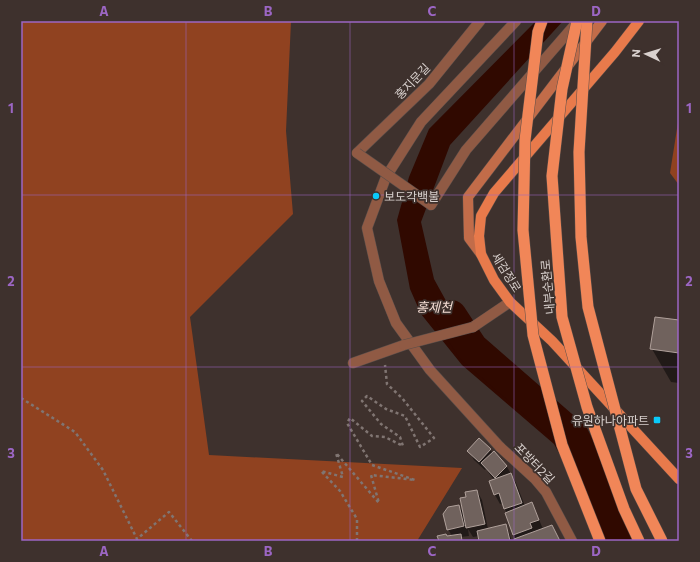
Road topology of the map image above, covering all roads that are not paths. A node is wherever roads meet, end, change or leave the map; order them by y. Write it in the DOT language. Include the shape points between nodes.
graph roads {
  1 [pos="480,21"];
  2 [pos="516,21"];
  3 [pos="542,21"];
  4 [pos="577,21"];
  5 [pos="602,21"];
  6 [pos="639,21"];
  7 [pos="591,28"];
  8 [pos="481,254"];
  9 [pos="510,302"];
  10 [pos="353,363"];
  11 [pos="679,479"];
  12 [pos="572,541"];
  13 [pos="600,541"];
  14 [pos="639,541"];
  15 [pos="662,541"];
  1 -- 4 [label="street, 홍지문길, bridge" via="429,84 357,153 431,205 466,150"];
  2 -- 12 [label="street, 포방터2길" via="421,122 386,176 367,228 379,281 396,323 430,370 500,447 546,492"];
  3 -- 13 [label="highway, 내부순환로, bridge" via="538,32 525,140 523,230 533,334 562,446"];
  4 -- 7 [label="street, bridge"];
  4 -- 14 [label="highway, 내부순환로, bridge" via="562,89 552,176 562,317 587,408 624,509"];
  5 -- 7 [label="main road"];
  6 -- 8 [label="main road, 세검정로" via="494,193 481,216"];
  7 -- 8 [label="main road" via="468,197 469,238"];
  7 -- 15 [label="highway, bridge" via="579,152 581,237 588,307 636,489"];
  8 -- 9 [label="main road, 세검정로" via="494,280"];
  9 -- 10 [label="street, bridge" via="473,327 404,345"];
  9 -- 11 [label="main road, 세검정로" via="552,341"];
}
